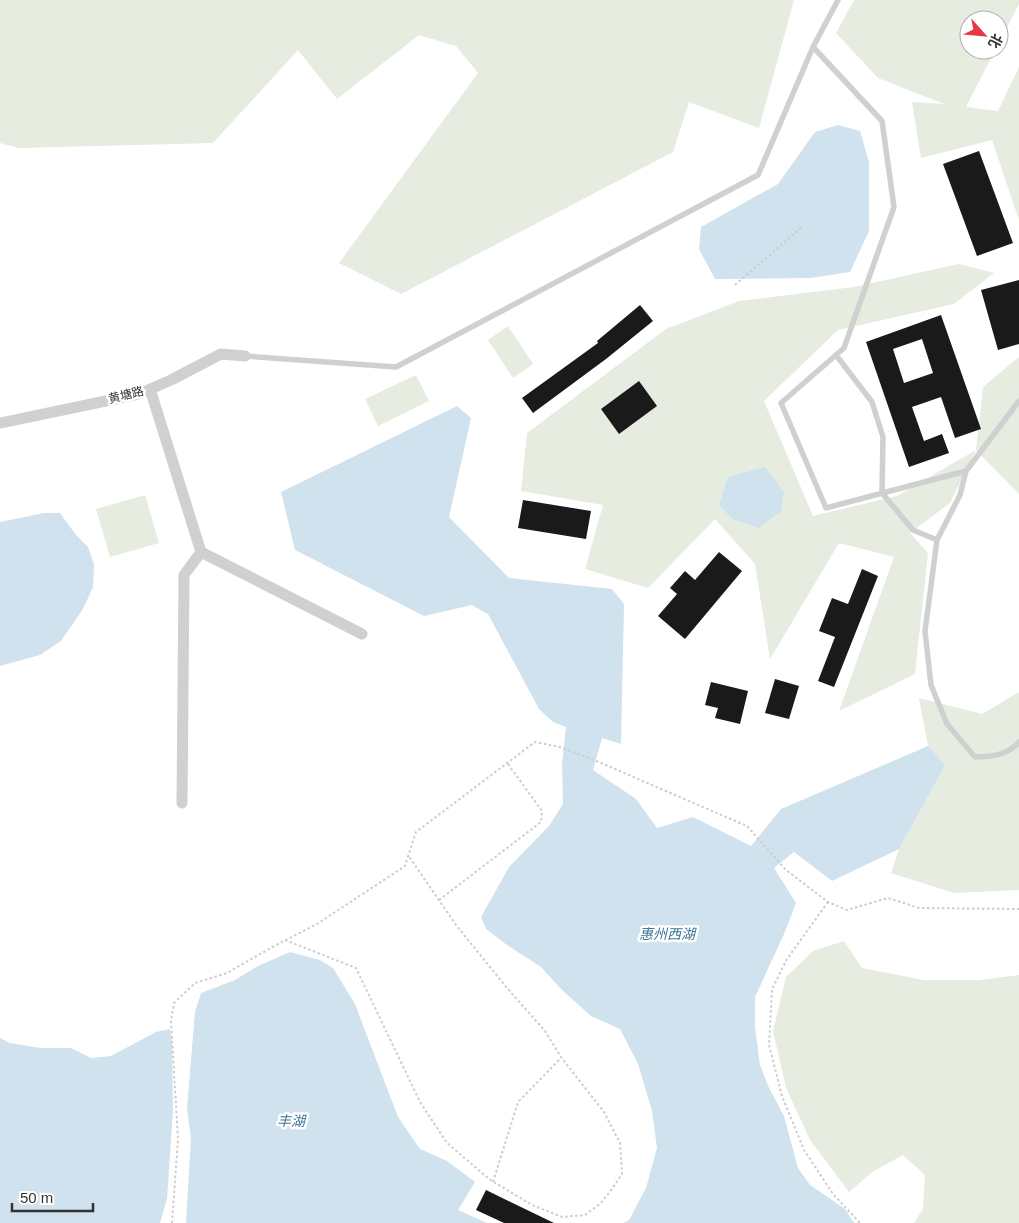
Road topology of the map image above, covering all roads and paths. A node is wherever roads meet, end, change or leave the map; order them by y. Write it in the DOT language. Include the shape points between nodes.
graph roads {
  1 [pos="838,0"];
  2 [pos="813,47"];
  3 [pos="803,226"];
  4 [pos="735,285"];
  5 [pos="836,355"];
  6 [pos="245,356"];
  7 [pos="150,389"];
  8 [pos="1019,401"];
  9 [pos="0,423"];
  10 [pos="966,471"];
  11 [pos="882,493"];
  12 [pos="937,540"];
  13 [pos="201,552"];
  14 [pos="362,634"];
  15 [pos="1019,742"];
  16 [pos="507,763"];
  17 [pos="182,802"];
  18 [pos="408,856"];
  19 [pos="439,900"];
  20 [pos="828,902"];
  21 [pos="1019,910"];
  22 [pos="286,940"];
  23 [pos="561,1058"];
  24 [pos="493,1182"];
  25 [pos="172,1223"];
  26 [pos="860,1223"];
  1 -- 2 [label="lane"];
  2 -- 5 [label="lane" via="882,121 894,207 844,348"];
  2 -- 6 [label="lane" via="758,175 396,367"];
  3 -- 4 [label="path"];
  5 -- 11 [label="lane" via="872,402 883,437"];
  5 -- 11 [label="lane" via="780,403 826,508"];
  6 -- 7 [label="street, 黄塘路" via="221,354"];
  7 -- 9 [label="street, 黄塘路"];
  7 -- 13 [label="street"];
  8 -- 10 [label="lane"];
  10 -- 11 [label="lane"];
  10 -- 12 [label="lane" via="960,496"];
  11 -- 12 [label="lane" via="914,530"];
  12 -- 15 [label="lane" via="925,631 931,685 947,724 975,757 990,757 1013,749"];
  13 -- 14 [label="street"];
  13 -- 17 [label="street" via="184,575"];
  16 -- 18 [label="path" via="416,832"];
  16 -- 19 [label="path" via="542,811 541,822"];
  16 -- 20 [label="path" via="535,742 560,747 747,826 786,870"];
  18 -- 19 [label="path"];
  18 -- 22 [label="path" via="405,866 317,924"];
  19 -- 23 [label="path" via="506,988 545,1031"];
  20 -- 21 [label="path" via="847,910 888,898 919,908"];
  20 -- 26 [label="path" via="787,959 772,989 769,1045 782,1096 804,1150 833,1194"];
  22 -- 24 [label="path" via="356,968 420,1102 447,1143"];
  22 -- 25 [label="path" via="227,973 195,983 174,1003 170,1021 178,1139"];
  23 -- 24 [label="path" via="518,1102"];
  23 -- 24 [label="path" via="604,1112 620,1144 622,1174 600,1203 585,1215 562,1217 532,1205"];
}
